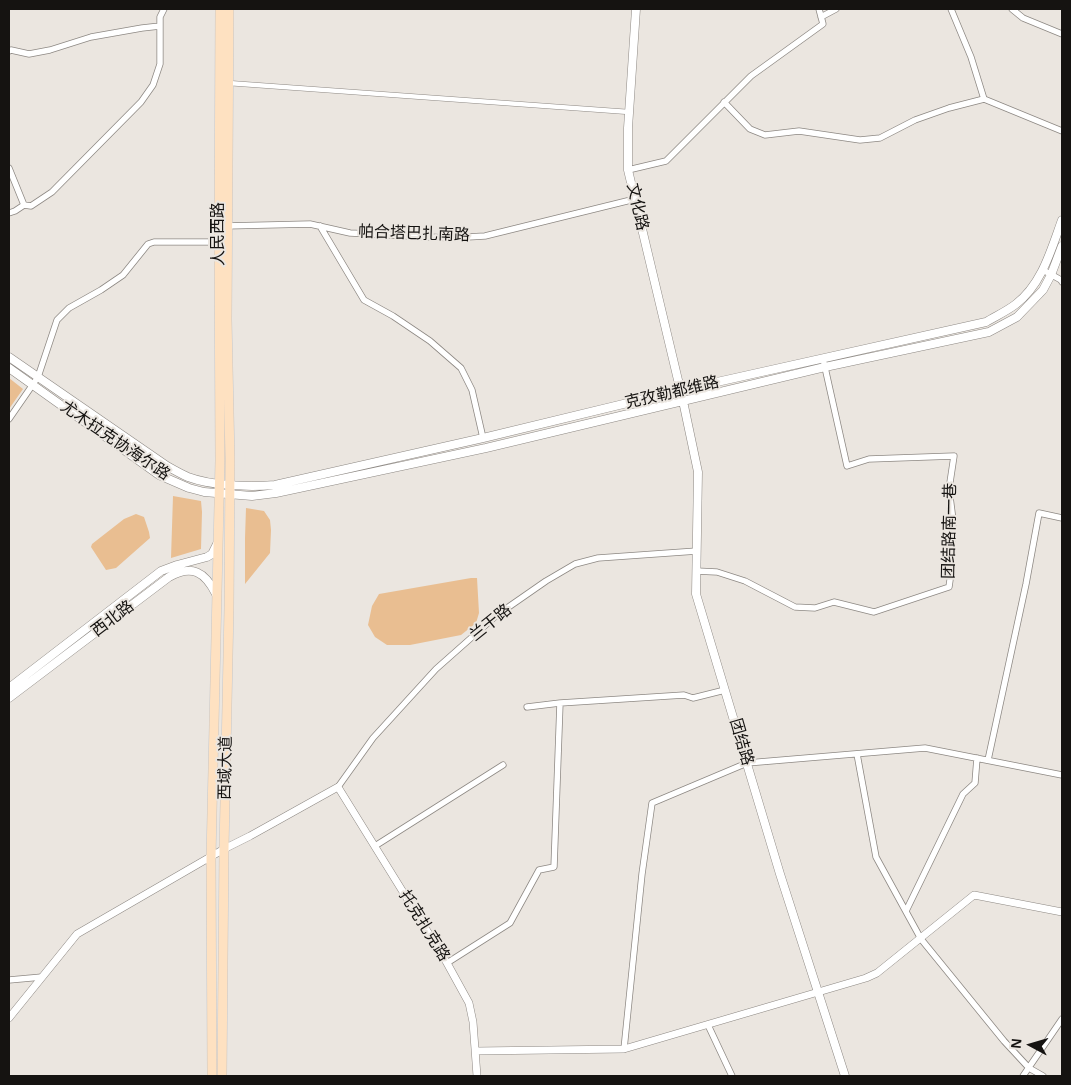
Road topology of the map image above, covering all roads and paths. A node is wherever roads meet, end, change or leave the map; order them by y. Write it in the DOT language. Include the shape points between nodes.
graph roads {
  1 [pos="164,9"];
  2 [pos="220,9"];
  3 [pos="229,9"];
  4 [pos="636,9"];
  5 [pos="819,9"];
  6 [pos="836,9"];
  7 [pos="951,9"];
  8 [pos="1012,9"];
  9 [pos="821,18"];
  10 [pos="160,26"];
  11 [pos="1062,34"];
  12 [pos="9,51"];
  13 [pos="228,84"];
  14 [pos="984,99"];
  15 [pos="724,102"];
  16 [pos="628,112"];
  17 [pos="1062,131"];
  18 [pos="9,168"];
  19 [pos="628,170"];
  20 [pos="635,199"];
  21 [pos="24,205"];
  22 [pos="9,213"];
  23 [pos="1062,220"];
  24 [pos="223,226"];
  25 [pos="320,226"];
  26 [pos="223,242"];
  27 [pos="1062,246"];
  28 [pos="1043,270"];
  29 [pos="1051,275"];
  30 [pos="1062,282"];
  31 [pos="9,357"];
  32 [pos="823,359"];
  33 [pos="9,368"];
  34 [pos="825,368"];
  35 [pos="38,377"];
  36 [pos="33,385"];
  37 [pos="681,390"];
  38 [pos="683,401"];
  39 [pos="9,418"];
  40 [pos="483,438"];
  41 [pos="225,459"];
  42 [pos="219,483"];
  43 [pos="230,484"];
  44 [pos="219,494"];
  45 [pos="230,495"];
  46 [pos="1062,518"];
  47 [pos="217,544"];
  48 [pos="697,551"];
  49 [pos="696,571"];
  50 [pos="216,594"];
  51 [pos="9,688"];
  52 [pos="725,690"];
  53 [pos="10,696"];
  54 [pos="560,703"];
  55 [pos="527,707"];
  56 [pos="857,754"];
  57 [pos="977,758"];
  58 [pos="988,760"];
  59 [pos="747,763"];
  60 [pos="503,766"];
  61 [pos="1062,775"];
  62 [pos="338,787"];
  63 [pos="375,846"];
  64 [pos="224,849"];
  65 [pos="211,857"];
  66 [pos="906,911"];
  67 [pos="1062,912"];
  68 [pos="921,939"];
  69 [pos="447,963"];
  70 [pos="42,977"];
  71 [pos="9,980"];
  72 [pos="818,993"];
  73 [pos="9,1018"];
  74 [pos="1062,1019"];
  75 [pos="708,1025"];
  76 [pos="624,1049"];
  77 [pos="476,1051"];
  78 [pos="1029,1068"];
  79 [pos="212,1076"];
  80 [pos="222,1076"];
  81 [pos="477,1076"];
  82 [pos="732,1076"];
  83 [pos="845,1076"];
  84 [pos="1023,1076"];
  85 [pos="1043,1076"];
  1 -- 10 [label="street"];
  2 -- 24 [label="main road, 人民西路"];
  3 -- 13 [label="main road, 人民西路"];
  4 -- 16 [label="main road, 文化路"];
  5 -- 9 [label="street"];
  6 -- 9 [label="street"];
  7 -- 14 [label="street"];
  8 -- 11 [label="street" via="1023,18"];
  9 -- 15 [label="street" via="823,24 751,76"];
  10 -- 12 [label="street" via="91,37 29,54"];
  10 -- 21 [label="street" via="160,64 153,85 141,102 52,192 31,206"];
  13 -- 16 [label="street"];
  13 -- 24 [label="main road, 人民西路"];
  14 -- 15 [label="street" via="915,120 880,138 860,140 799,131 765,135 750,129"];
  14 -- 17 [label="street"];
  15 -- 19 [label="street" via="666,161"];
  16 -- 19 [label="main road, 文化路"];
  18 -- 21 [label="street"];
  19 -- 20 [label="main road, 文化路"];
  20 -- 25 [label="street, 帕合塔巴扎南路" via="486,236 450,238 350,233"];
  20 -- 37 [label="main road, 文化路"];
  21 -- 22 [label="street"];
  23 -- 28 [label="main road, 克孜勒都维路"];
  24 -- 25 [label="street, 帕合塔巴扎南路"];
  24 -- 26 [label="main road, 人民西路"];
  25 -- 40 [label="street" via="364,300 430,341 461,368 472,390"];
  26 -- 35 [label="street" via="148,244 122,275 69,308 57,320"];
  26 -- 41 [label="main road, 人民西路" via="227,319"];
  27 -- 29 [label="main road, 克孜勒都维路"];
  28 -- 29 [label="street"];
  28 -- 32 [label="main road, 克孜勒都维路" via="1030,291 1016,304 986,322"];
  29 -- 30 [label="street"];
  29 -- 34 [label="main road, 克孜勒都维路" via="1043,290 1017,317 989,332"];
  31 -- 35 [label="main road, 尤木拉克协海尔路"];
  32 -- 34 [label="street, 团结路南一巷"];
  32 -- 37 [label="main road, 克孜勒都维路"];
  33 -- 36 [label="main road, 尤木拉克协海尔路"];
  34 -- 38 [label="main road, 克孜勒都维路"];
  34 -- 49 [label="street, 团结路南一巷" via="847,466 869,459 954,456 949,489 953,520 949,587 874,612 834,602 815,608 795,607 745,581 717,572"];
  35 -- 36 [label="street"];
  35 -- 42 [label="main road, 尤木拉克协海尔路" via="167,466 189,477"];
  36 -- 39 [label="street"];
  36 -- 44 [label="main road, 尤木拉克协海尔路" via="160,475 189,488"];
  37 -- 38 [label="main road, 文化路"];
  37 -- 40 [label="main road, 克孜勒都维路"];
  38 -- 45 [label="main road, 克孜勒都维路" via="276,493"];
  38 -- 48 [label="main road, 团结路" via="698,472"];
  40 -- 43 [label="main road, 克孜勒都维路" via="275,485"];
  41 -- 42 [label="main road, 西域大道"];
  41 -- 43 [label="main road, 西域大道"];
  42 -- 43 [label="main road, 尤木拉克协海尔路"];
  42 -- 44 [label="main road, 西域大道"];
  43 -- 45 [label="main road, 西域大道"];
  44 -- 45 [label="main road, 尤木拉克协海尔路"];
  44 -- 47 [label="main road, 西域大道"];
  45 -- 64 [label="main road, 西域大道"];
  46 -- 58 [label="street" via="1039,513"];
  47 -- 50 [label="main road, 西域大道"];
  47 -- 51 [label="main road, 西北路" via="212,554 161,571"];
  48 -- 49 [label="main road, 团结路"];
  48 -- 62 [label="street, 兰干路" via="598,558 575,564 546,582 497,615 436,669 373,738"];
  49 -- 52 [label="main road, 团结路" via="696,594"];
  50 -- 53 [label="main road, 西北路" via="211,584 196,571 177,573"];
  50 -- 65 [label="main road, 西域大道"];
  52 -- 54 [label="street" via="693,698 684,695"];
  52 -- 59 [label="main road, 团结路"];
  54 -- 55 [label="street"];
  54 -- 69 [label="street" via="554,867 539,870 510,923"];
  56 -- 57 [label="street" via="925,748"];
  56 -- 59 [label="street"];
  56 -- 66 [label="street" via="876,857"];
  57 -- 58 [label="street"];
  57 -- 66 [label="street" via="975,783 963,794"];
  58 -- 61 [label="street"];
  59 -- 72 [label="main road, 团结路"];
  59 -- 76 [label="street" via="652,803"];
  60 -- 63 [label="street"];
  62 -- 63 [label="street, 托克扎克路"];
  62 -- 64 [label="street"];
  63 -- 69 [label="street, 托克扎克路"];
  64 -- 65 [label="street"];
  64 -- 80 [label="main road, 西域大道"];
  65 -- 70 [label="street" via="77,934"];
  65 -- 79 [label="main road, 西域大道"];
  66 -- 68 [label="street"];
  67 -- 68 [label="street" via="974,895"];
  68 -- 72 [label="street" via="877,973"];
  68 -- 78 [label="street"];
  69 -- 77 [label="street, 托克扎克路" via="469,1002"];
  70 -- 71 [label="street"];
  70 -- 73 [label="street"];
  72 -- 75 [label="street"];
  72 -- 83 [label="main road, 团结路"];
  74 -- 78 [label="street"];
  75 -- 76 [label="street"];
  75 -- 82 [label="street"];
  76 -- 77 [label="street"];
  77 -- 81 [label="street, 托克扎克路"];
  78 -- 84 [label="street"];
  78 -- 85 [label="street"];
}
